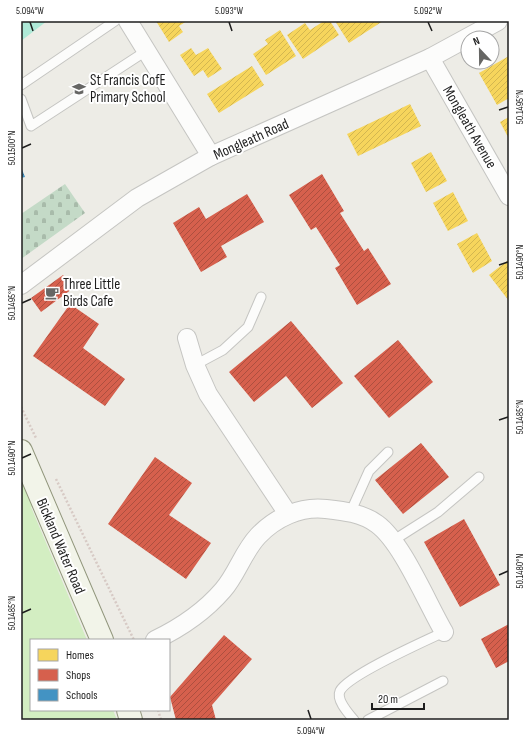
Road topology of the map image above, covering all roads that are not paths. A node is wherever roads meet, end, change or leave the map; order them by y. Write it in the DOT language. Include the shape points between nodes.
graph roads {
  1 [pos="115,21"];
  2 [pos="128,21"];
  3 [pos="498,21"];
  4 [pos="146,51"];
  5 [pos="430,58"];
  6 [pos="21,85"];
  7 [pos="21,99"];
  8 [pos="211,156"];
  9 [pos="509,196"];
  10 [pos="21,285"];
  11 [pos="261,297"];
  12 [pos="187,338"];
  13 [pos="195,365"];
  14 [pos="30,446"];
  15 [pos="388,452"];
  16 [pos="479,477"];
  17 [pos="351,511"];
  18 [pos="288,514"];
  19 [pos="394,540"];
  20 [pos="444,632"];
  21 [pos="102,639"];
  22 [pos="157,639"];
  23 [pos="443,681"];
  24 [pos="354,720"];
  25 [pos="368,720"];
  1 -- 6 [label="lane"];
  2 -- 4 [label="street"];
  3 -- 5 [label="street, Mongleath Road"];
  4 -- 7 [label="lane" via="31,126"];
  4 -- 8 [label="street"];
  5 -- 8 [label="street, Mongleath Road"];
  5 -- 9 [label="street, Mongleath Avenue"];
  8 -- 10 [label="street, Mongleath Road" via="137,198"];
  11 -- 13 [label="lane" via="248,327 223,350"];
  12 -- 13 [label="street"];
  13 -- 18 [label="street" via="208,394"];
  14 -- 21 [label="street, Bickland Water Road"];
  15 -- 17 [label="lane" via="369,471"];
  16 -- 19 [label="lane" via="438,512"];
  17 -- 18 [label="street" via="317,508"];
  17 -- 19 [label="street" via="377,523"];
  18 -- 22 [label="street" via="257,537 224,590 199,612"];
  19 -- 20 [label="street"];
  20 -- 24 [label="lane" via="358,675 345,685 340,691 340,697 346,712"];
  23 -- 25 [label="lane"];
}
